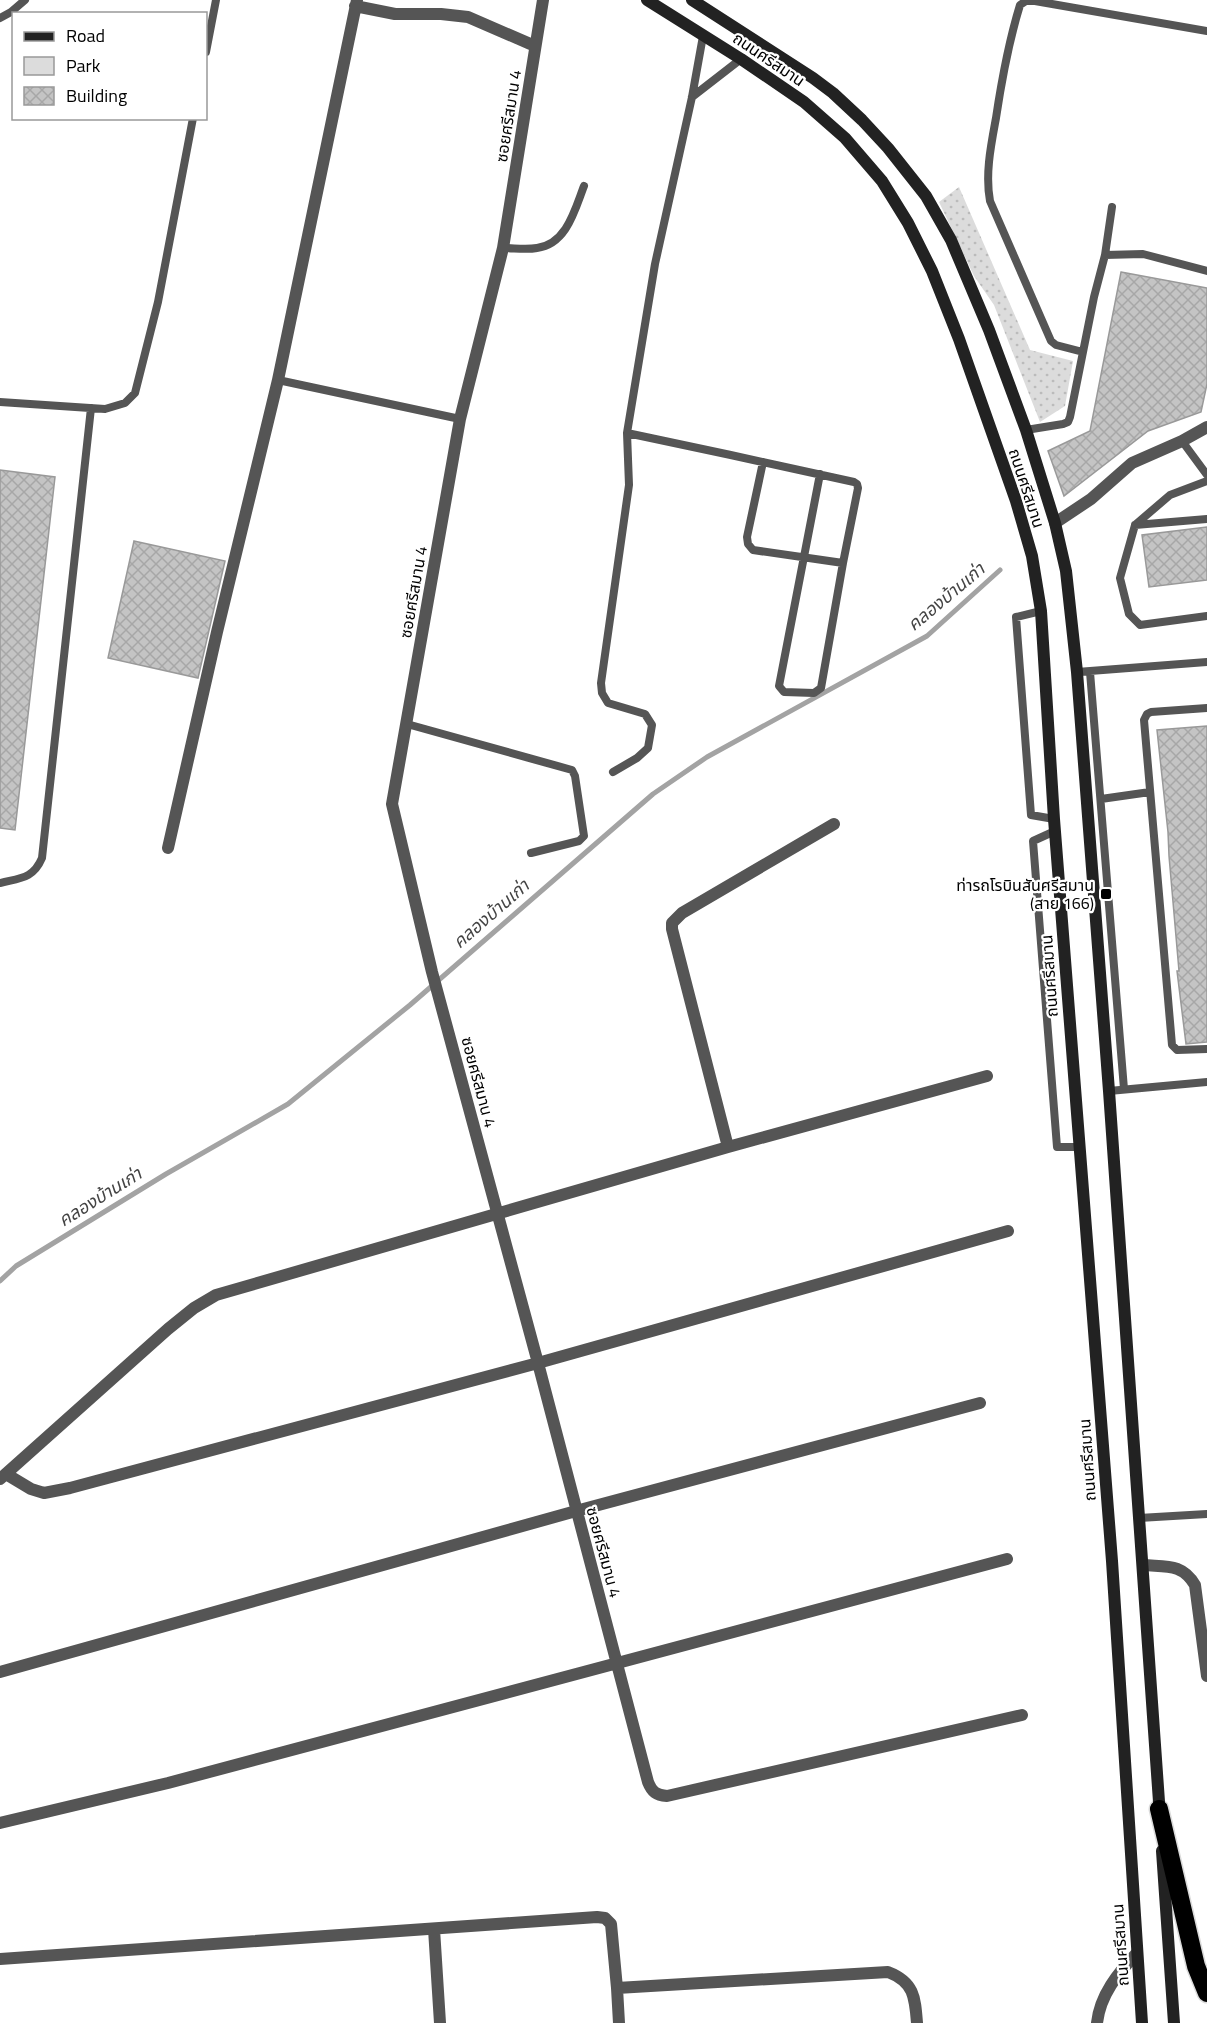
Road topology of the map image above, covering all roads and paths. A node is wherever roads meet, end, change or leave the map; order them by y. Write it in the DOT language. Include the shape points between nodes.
graph roads {
  1 [pos="25,0"];
  2 [pos="216,0"];
  3 [pos="543,0"];
  4 [pos="647,0"];
  5 [pos="692,0"];
  6 [pos="356,3"];
  7 [pos="0,18"];
  8 [pos="1207,31"];
  9 [pos="703,36"];
  10 [pos="535,46"];
  11 [pos="207,47"];
  12 [pos="741,59"];
  13 [pos="692,97"];
  14 [pos="193,120"];
  15 [pos="584,186"];
  16 [pos="1112,207"];
  17 [pos="503,248"];
  18 [pos="1105,255"];
  19 [pos="1207,271"];
  20 [pos="1083,352"];
  21 [pos="278,380"];
  22 [pos="0,402"];
  23 [pos="91,408"];
  24 [pos="460,419"];
  25 [pos="1207,427"];
  26 [pos="1026,429"];
  27 [pos="627,433"];
  28 [pos="1182,441"];
  29 [pos="763,462"];
  30 [pos="820,474"];
  31 [pos="1207,475"];
  32 [pos="1207,481"];
  33 [pos="1207,519"];
  34 [pos="1055,523"];
  35 [pos="1135,525"];
  36 [pos="804,558"];
  37 [pos="843,563"];
  38 [pos="1041,611"];
  39 [pos="1207,616"];
  40 [pos="1207,662"];
  41 [pos="1077,672"];
  42 [pos="1090,672"];
  43 [pos="1207,708"];
  44 [pos="406,724"];
  45 [pos="613,772"];
  46 [pos="1150,792"];
  47 [pos="1101,799"];
  48 [pos="834,824"];
  49 [pos="1054,825"];
  50 [pos="168,848"];
  51 [pos="531,853"];
  52 [pos="0,883"];
  53 [pos="1207,1049"];
  54 [pos="987,1076"];
  55 [pos="1207,1082"];
  56 [pos="1124,1089"];
  57 [pos="1109,1091"];
  58 [pos="728,1147"];
  59 [pos="1079,1147"];
  60 [pos="497,1214"];
  61 [pos="1008,1231"];
  62 [pos="538,1363"];
  63 [pos="980,1403"];
  64 [pos="3,1476"];
  65 [pos="576,1511"];
  66 [pos="1207,1514"];
  67 [pos="1139,1518"];
  68 [pos="1007,1559"];
  69 [pos="1143,1564"];
  70 [pos="617,1663"];
  71 [pos="0,1672"];
  72 [pos="1207,1676"];
  73 [pos="1022,1715"];
  74 [pos="1159,1809"];
  75 [pos="0,1823"];
  76 [pos="434,1929"];
  77 [pos="1137,1953"];
  78 [pos="0,1959"];
  79 [pos="617,1989"];
  80 [pos="1207,1993"];
  81 [pos="440,2023"];
  82 [pos="619,2023"];
  83 [pos="917,2023"];
  84 [pos="1097,2023"];
  85 [pos="1142,2023"];
  86 [pos="1174,2023"];
  1 -- 7 [label="lane"];
  2 -- 11 [label="lane"];
  3 -- 10 [label="street, ซอยศรีสมาน 4"];
  4 -- 9 [label="main road, ถนนศรีสมาน"];
  5 -- 26 [label="main road, ถนนศรีสมาน" via="833,93 888,148 926,196 951,240"];
  6 -- 10 [label="street" via="395,14 468,17"];
  6 -- 21 [label="street"];
  8 -- 20 [label="lane" via="1035,1 1020,5 1008,43 988,192 1051,341"];
  9 -- 12 [label="main road, ถนนศรีสมาน"];
  9 -- 13 [label="lane"];
  10 -- 17 [label="street, ซอยศรีสมาน 4"];
  12 -- 13 [label="lane"];
  12 -- 38 [label="main road, ถนนศรีสมาน" via="804,102 845,138 882,181 908,223 960,339 1016,501 1032,556"];
  13 -- 27 [label="lane" via="655,264"];
  14 -- 23 [label="lane" via="158,302 135,393 117,406"];
  15 -- 17 [label="lane" via="571,221 559,237 536,248"];
  16 -- 18 [label="lane"];
  17 -- 24 [label="street, ซอยศรีสมาน 4"];
  18 -- 19 [label="lane" via="1143,254"];
  18 -- 20 [label="lane"];
  20 -- 26 [label="lane" via="1068,422"];
  21 -- 24 [label="lane"];
  21 -- 50 [label="street"];
  22 -- 23 [label="lane"];
  23 -- 52 [label="lane" via="42,858 37,869 26,877"];
  24 -- 44 [label="street, ซอยศรีสมาน 4"];
  25 -- 28 [label="street"];
  26 -- 34 [label="main road, ถนนศรีสมาน"];
  27 -- 29 [label="lane"];
  27 -- 45 [label="lane" via="629,485 601,683 608,703 645,714 652,725 648,748"];
  28 -- 31 [label="lane"];
  28 -- 34 [label="street" via="1132,463"];
  29 -- 30 [label="lane"];
  29 -- 36 [label="lane" via="748,544 753,550"];
  30 -- 36 [label="lane"];
  30 -- 37 [label="lane" via="857,484"];
  32 -- 35 [label="lane" via="1170,495"];
  33 -- 35 [label="lane"];
  34 -- 41 [label="main road, ถนนศรีสมาน" via="1066,571"];
  35 -- 39 [label="lane" via="1120,578 1134,621 1140,625"];
  36 -- 37 [label="lane"];
  36 -- 37 [label="lane" via="779,686 784,692 814,693 821,688"];
  38 -- 49 [label="main road, ถนนศรีสมาน"];
  38 -- 49 [label="lane" via="1016,617 1031,815"];
  40 -- 42 [label="lane"];
  41 -- 42 [label="lane"];
  41 -- 57 [label="main road, ถนนศรีสมาน"];
  42 -- 47 [label="lane"];
  43 -- 46 [label="lane" via="1146,714"];
  44 -- 51 [label="lane" via="572,770 584,836 579,841"];
  44 -- 60 [label="street, ซอยศรีสมาน 4" via="392,804"];
  46 -- 47 [label="lane"];
  46 -- 53 [label="lane" via="1172,1045 1177,1050"];
  47 -- 56 [label="lane"];
  48 -- 58 [label="street" via="682,913 672,923"];
  49 -- 59 [label="main road, ถนนศรีสมาน"];
  49 -- 59 [label="lane" via="1034,841 1057,1147"];
  54 -- 58 [label="street"];
  55 -- 56 [label="lane"];
  56 -- 57 [label="lane"];
  57 -- 67 [label="main road, ถนนศรีสมาน"];
  58 -- 60 [label="street"];
  59 -- 77 [label="main road, ถนนศรีสมาน" via="1113,1573"];
  60 -- 62 [label="street, ซอยศรีสมาน 4"];
  60 -- 64 [label="street" via="216,1295 168,1329"];
  61 -- 62 [label="street"];
  62 -- 64 [label="street" via="70,1488 44,1493"];
  62 -- 65 [label="street, ซอยศรีสมาน 4"];
  63 -- 65 [label="street"];
  65 -- 70 [label="street, ซอยศรีสมาน 4"];
  65 -- 71 [label="street"];
  66 -- 67 [label="lane"];
  67 -- 69 [label="main road, ถนนศรีสมาน"];
  68 -- 70 [label="street"];
  69 -- 72 [label="street" via="1178,1568 1195,1585"];
  69 -- 74 [label="main road, ถนนศรีสมาน"];
  70 -- 73 [label="street, ซอยศรีสมาน 4" via="648,1782 657,1795 667,1796"];
  70 -- 75 [label="street" via="168,1783"];
  74 -- 80 [label="highway" via="1196,1966"];
  74 -- 86 [label="main road, ถนนศรีสมาน"];
  76 -- 78 [label="street"];
  76 -- 79 [label="street" via="605,1918 611,1924"];
  76 -- 81 [label="street"];
  77 -- 84 [label="street" via="1102,2001"];
  77 -- 85 [label="main road, ถนนศรีสมาน"];
  79 -- 82 [label="street"];
  79 -- 83 [label="street" via="888,1972 901,1977 910,1987"];
}
